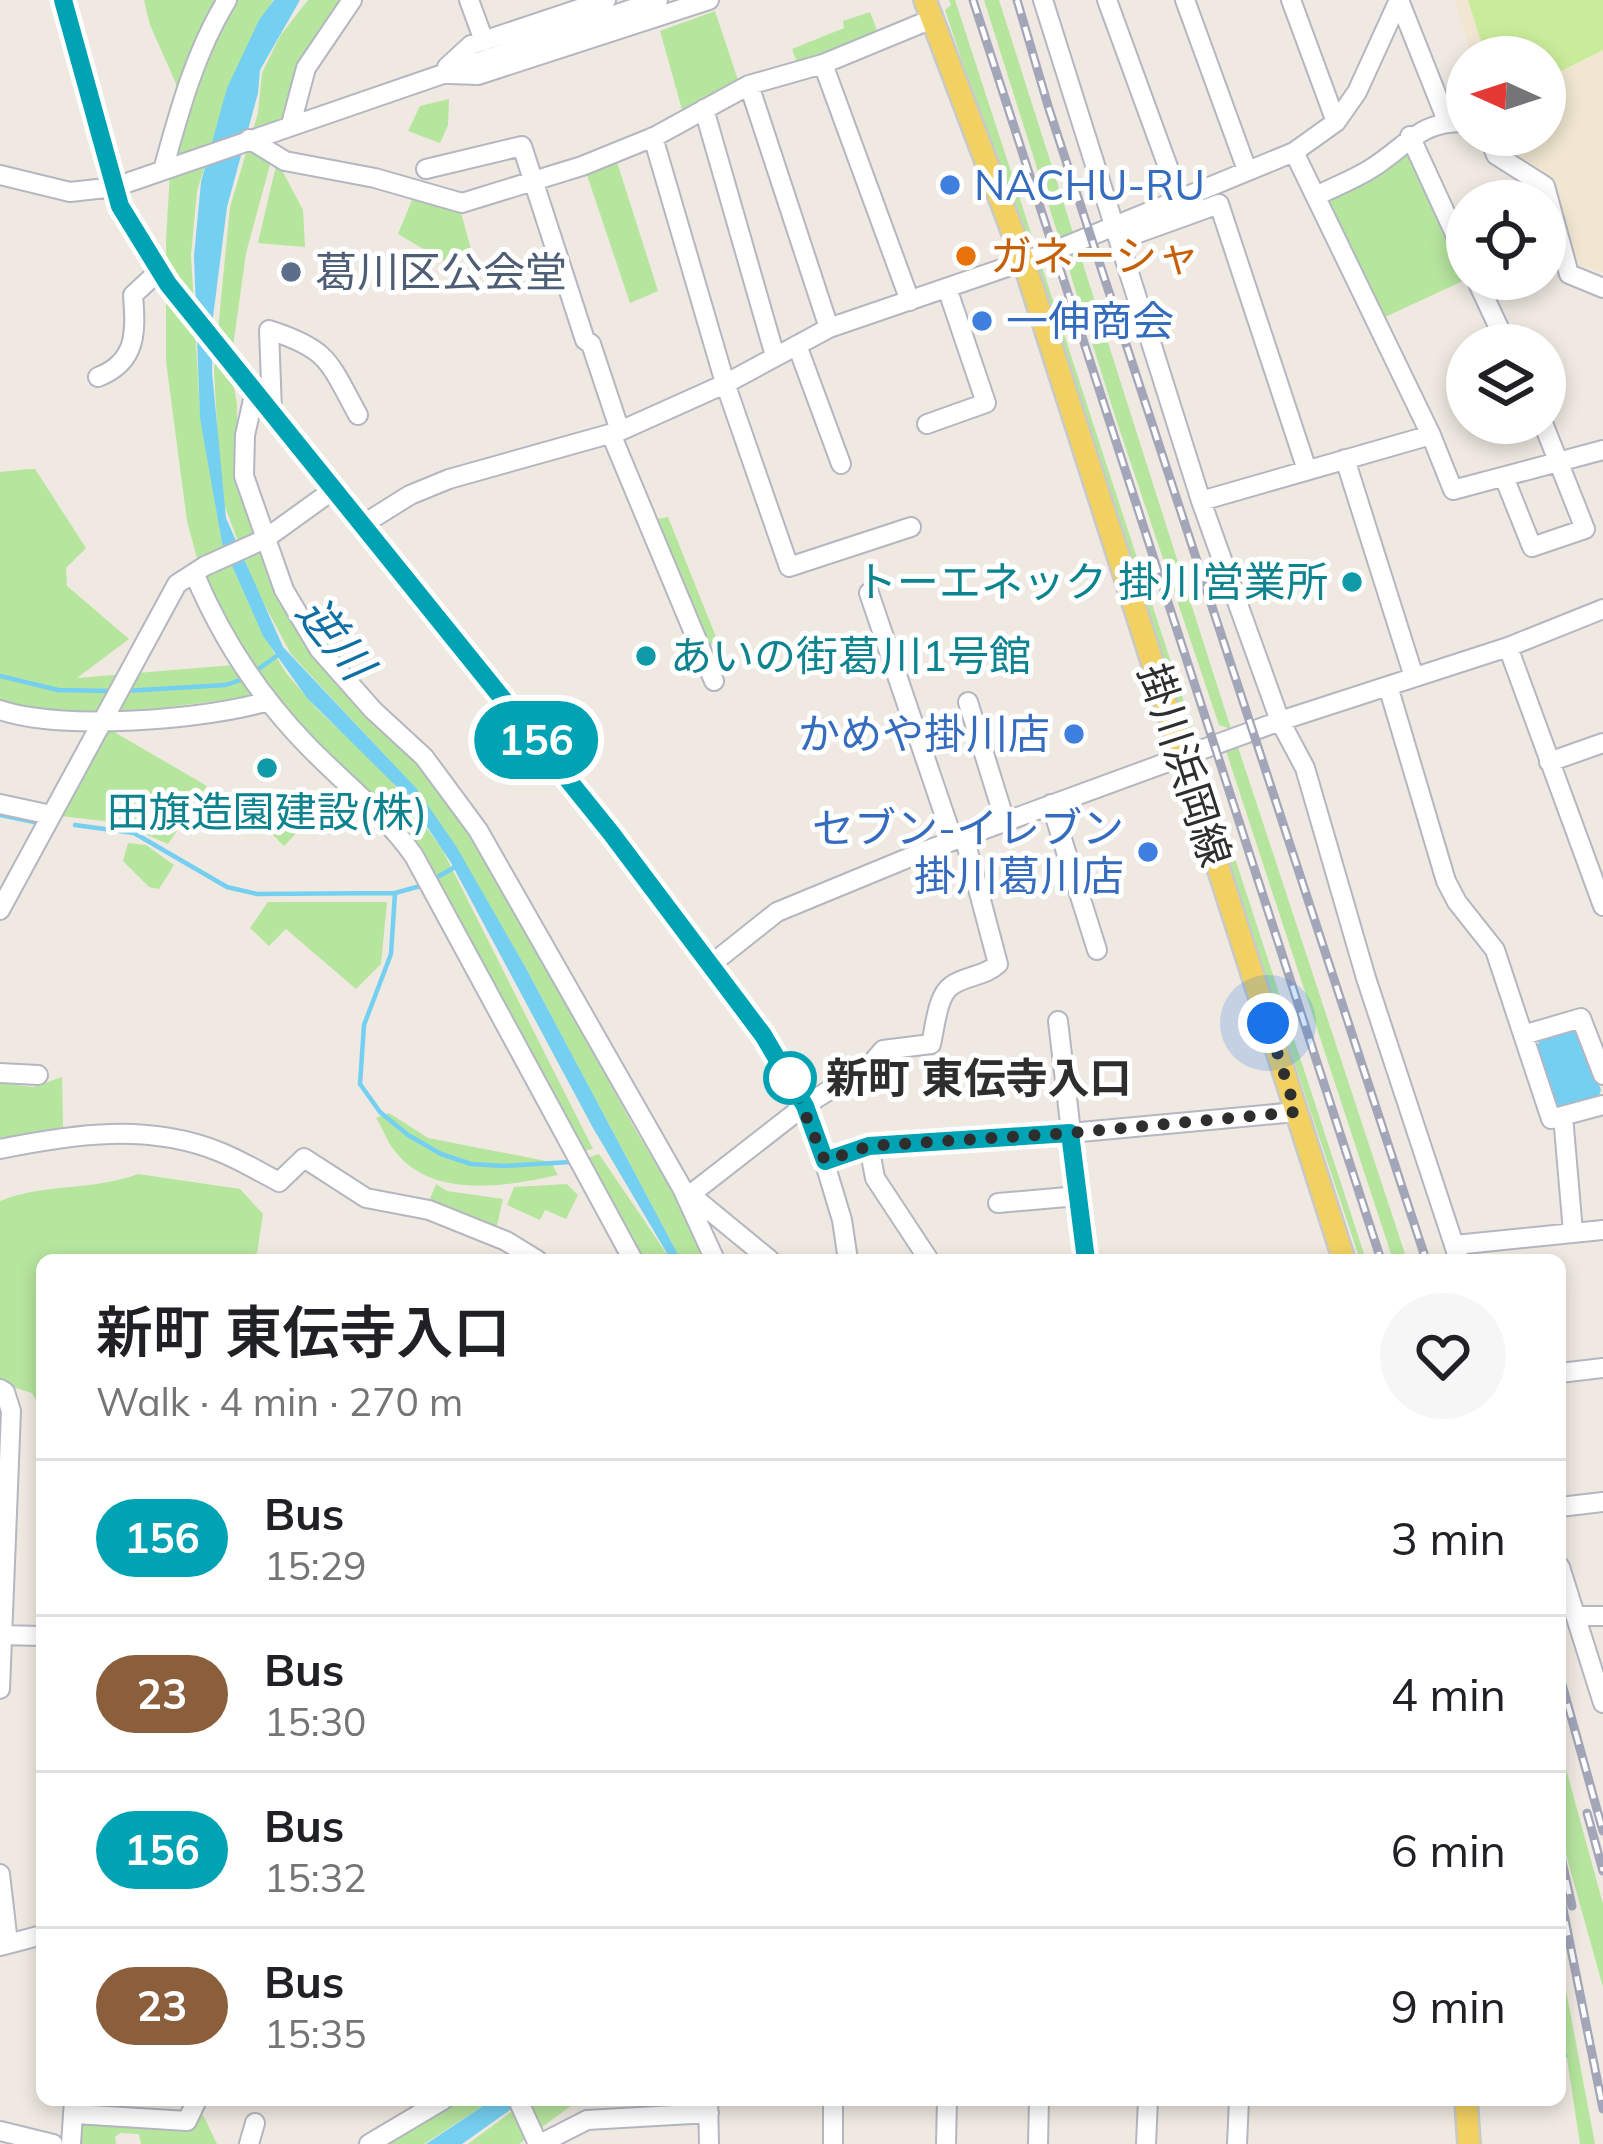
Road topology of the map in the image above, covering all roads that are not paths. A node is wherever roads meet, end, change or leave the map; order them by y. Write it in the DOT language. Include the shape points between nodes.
graph roads {
  1 [pos="63,0"];
  2 [pos="227,0"];
  3 [pos="352,0"];
  4 [pos="469,0"];
  5 [pos="606,0"];
  6 [pos="658,0"];
  7 [pos="709,0"];
  8 [pos="1043,0"];
  9 [pos="1107,0"];
  10 [pos="1185,0"];
  11 [pos="1291,0"];
  12 [pos="1399,0"];
  13 [pos="928,9"];
  14 [pos="490,47"];
  15 [pos="823,64"];
  16 [pos="439,74"];
  17 [pos="749,85"];
  18 [pos="1446,99"];
  19 [pos="704,109"];
  20 [pos="1336,122"];
  21 [pos="291,124"];
  22 [pos="1446,125"];
  23 [pos="1410,136"];
  24 [pos="652,137"];
  25 [pos="249,139"];
  26 [pos="1294,152"];
  27 [pos="1499,156"];
  28 [pos="426,169"];
  29 [pos="163,170"];
  30 [pos="1246,170"];
  31 [pos="0,175"];
  32 [pos="534,183"];
  33 [pos="115,187"];
  34 [pos="1318,195"];
  35 [pos="1179,197"];
  36 [pos="1446,214"];
  37 [pos="1116,232"];
  38 [pos="1024,262"];
  39 [pos="164,277"];
  40 [pos="947,288"];
  41 [pos="1603,288"];
  42 [pos="910,301"];
  43 [pos="829,328"];
  44 [pos="797,345"];
  45 [pos="775,356"];
  46 [pos="98,377"];
  47 [pos="725,383"];
  48 [pos="255,391"];
  49 [pos="272,413"];
  50 [pos="358,415"];
  51 [pos="927,424"];
  52 [pos="615,433"];
  53 [pos="1431,434"];
  54 [pos="1552,444"];
  55 [pos="1603,450"];
  56 [pos="1345,459"];
  57 [pos="1561,463"];
  58 [pos="841,464"];
  59 [pos="1307,470"];
  60 [pos="1504,477"];
  61 [pos="333,490"];
  62 [pos="1201,501"];
  63 [pos="362,525"];
  64 [pos="911,527"];
  65 [pos="261,541"];
  66 [pos="199,569"];
  67 [pos="869,593"];
  68 [pos="1603,608"];
  69 [pos="1508,647"];
  70 [pos="1414,677"];
  71 [pos="714,681"];
  72 [pos="1388,686"];
  73 [pos="262,692"];
  74 [pos="968,702"];
  75 [pos="0,710"];
  76 [pos="103,721"];
  77 [pos="1280,721"];
  78 [pos="1603,743"];
  79 [pos="1182,757"];
  80 [pos="1549,762"];
  81 [pos="0,804"];
  82 [pos="1052,804"];
  83 [pos="51,814"];
  84 [pos="1005,821"];
  85 [pos="959,838"];
  86 [pos="1596,863"];
  87 [pos="1603,905"];
  88 [pos="0,910"];
  89 [pos="1096,950"];
  90 [pos="709,966"];
  91 [pos="1058,1021"];
  92 [pos="1523,1035"];
  93 [pos="0,1073"];
  94 [pos="38,1075"];
  95 [pos="1603,1075"];
  96 [pos="805,1106"];
  97 [pos="1603,1106"];
  98 [pos="1296,1112"];
  99 [pos="1563,1116"];
  100 [pos="1070,1133"];
  101 [pos="869,1146"];
  102 [pos="0,1150"];
  103 [pos="825,1161"];
  104 [pos="686,1191"];
  105 [pos="1078,1196"];
  106 [pos="998,1203"];
  107 [pos="1603,1230"];
  108 [pos="1573,1232"];
  109 [pos="1457,1253"];
  110 [pos="527,1254"];
  111 [pos="630,1254"];
  112 [pos="712,1254"];
  113 [pos="763,1254"];
  114 [pos="847,1254"];
  115 [pos="925,1254"];
  116 [pos="1085,1254"];
  117 [pos="1342,1254"];
  118 [pos="1603,1368"];
  119 [pos="1566,1372"];
  120 [pos="0,1390"];
  121 [pos="1603,1502"];
  122 [pos="1566,1506"];
  123 [pos="1566,1585"];
  124 [pos="1576,1616"];
  125 [pos="1603,1616"];
  126 [pos="2,1635"];
  127 [pos="36,1636"];
  128 [pos="0,1689"];
  129 [pos="1603,1703"];
  130 [pos="0,1874"];
  131 [pos="36,1937"];
  132 [pos="4,1945"];
  133 [pos="193,2106"];
  134 [pos="433,2106"];
  135 [pos="521,2106"];
  136 [pos="709,2106"];
  137 [pos="833,2106"];
  138 [pos="947,2106"];
  139 [pos="1039,2106"];
  140 [pos="1148,2106"];
  141 [pos="1239,2106"];
  142 [pos="1466,2106"];
  143 [pos="75,2107"];
  144 [pos="256,2123"];
  145 [pos="0,2131"];
  146 [pos="536,2139"];
  147 [pos="53,2144"];
  148 [pos="70,2144"];
  149 [pos="249,2144"];
  150 [pos="369,2144"];
  151 [pos="709,2144"];
  152 [pos="833,2144"];
  153 [pos="946,2144"];
  154 [pos="1038,2144"];
  155 [pos="1146,2144"];
  156 [pos="1238,2144"];
  157 [pos="1469,2144"];
  1 -- 33 [label="street"];
  2 -- 29 [label="street" via="203,45"];
  3 -- 21 [label="street" via="306,68"];
  4 -- 14 [label="street"];
  5 -- 14 [label="street"];
  6 -- 14 [label="street"];
  7 -- 16 [label="street" via="478,76"];
  8 -- 37 [label="street"];
  9 -- 35 [label="street"];
  10 -- 30 [label="street"];
  11 -- 20 [label="street"];
  12 -- 18 [label="street"];
  12 -- 20 [label="street"];
  13 -- 15 [label="street"];
  13 -- 38 [label="main road, 掛川浜岡線"];
  14 -- 16 [label="street"];
  15 -- 17 [label="street"];
  15 -- 42 [label="street"];
  16 -- 21 [label="street"];
  17 -- 19 [label="street"];
  17 -- 43 [label="street"];
  19 -- 24 [label="street"];
  19 -- 45 [label="street"];
  20 -- 26 [label="street"];
  21 -- 25 [label="street"];
  22 -- 23 [label="street"];
  23 -- 34 [label="street" via="1372,168"];
  23 -- 36 [label="street"];
  24 -- 32 [label="street"];
  24 -- 47 [label="street"];
  25 -- 29 [label="street"];
  25 -- 32 [label="street" via="285,161 454,202"];
  26 -- 30 [label="street"];
  26 -- 34 [label="street"];
  27 -- 41 [label="street" via="1545,186 1569,274"];
  28 -- 32 [label="street" via="522,146"];
  29 -- 33 [label="street"];
  30 -- 35 [label="street"];
  31 -- 33 [label="street" via="70,192"];
  32 -- 52 [label="street"];
  33 -- 39 [label="street"];
  34 -- 53 [label="street"];
  35 -- 37 [label="street"];
  37 -- 38 [label="street"];
  37 -- 59 [label="street" via="1219,204"];
  37 -- 62 [label="street"];
  38 -- 40 [label="street"];
  38 -- 79 [label="main road, 掛川浜岡線"];
  39 -- 46 [label="street" via="133,296 136,329 126,361"];
  39 -- 48 [label="street"];
  40 -- 42 [label="street"];
  40 -- 51 [label="street" via="986,403"];
  42 -- 43 [label="street"];
  43 -- 44 [label="street"];
  44 -- 45 [label="street"];
  44 -- 58 [label="street"];
  45 -- 47 [label="street"];
  47 -- 52 [label="street"];
  47 -- 64 [label="street" via="789,567"];
  48 -- 49 [label="street"];
  48 -- 65 [label="street" via="244,476"];
  49 -- 50 [label="street" via="269,330 307,342 329,363"];
  49 -- 61 [label="street"];
  52 -- 63 [label="street" via="449,479"];
  52 -- 71 [label="street"];
  53 -- 56 [label="street"];
  53 -- 60 [label="street" via="1453,490"];
  54 -- 57 [label="street"];
  55 -- 57 [label="street"];
  56 -- 59 [label="street"];
  56 -- 70 [label="street"];
  57 -- 60 [label="street"];
  57 -- 60 [label="street" via="1585,529 1532,547"];
  59 -- 62 [label="street"];
  61 -- 63 [label="street"];
  61 -- 65 [label="street"];
  62 -- 77 [label="street"];
  63 -- 90 [label="street"];
  65 -- 66 [label="street"];
  65 -- 104 [label="street" via="319,650 424,757 478,830"];
  66 -- 73 [label="street"];
  66 -- 76 [label="street" via="177,584"];
  67 -- 85 [label="street"];
  68 -- 69 [label="street"];
  69 -- 70 [label="street"];
  69 -- 80 [label="street"];
  70 -- 72 [label="street"];
  72 -- 77 [label="street"];
  72 -- 92 [label="street" via="1446,881 1495,950"];
  73 -- 76 [label="street" via="240,709"];
  73 -- 111 [label="street" via="387,821 422,870"];
  74 -- 84 [label="street"];
  75 -- 76 [label="street"];
  76 -- 83 [label="street"];
  77 -- 79 [label="street"];
  77 -- 109 [label="street" via="1305,768"];
  78 -- 80 [label="street"];
  79 -- 82 [label="street"];
  79 -- 98 [label="main road, 掛川浜岡線"];
  80 -- 86 [label="street"];
  81 -- 83 [label="street"];
  82 -- 84 [label="street"];
  82 -- 89 [label="street"];
  83 -- 88 [label="street"];
  84 -- 85 [label="street"];
  85 -- 90 [label="street" via="777,912"];
  85 -- 96 [label="street" via="998,964 952,985 931,1044 883,1050"];
  86 -- 87 [label="street"];
  90 -- 96 [label="street" via="778,1056"];
  91 -- 100 [label="street"];
  92 -- 95 [label="street" via="1581,1018"];
  92 -- 99 [label="street" via="1551,1119"];
  93 -- 94 [label="street"];
  96 -- 103 [label="street"];
  96 -- 104 [label="street"];
  97 -- 99 [label="street"];
  98 -- 100 [label="street"];
  98 -- 117 [label="main road, 掛川浜岡線"];
  99 -- 108 [label="street"];
  100 -- 101 [label="street"];
  100 -- 105 [label="street"];
  101 -- 103 [label="street"];
  101 -- 115 [label="street" via="875,1178"];
  102 -- 110 [label="street" via="149,1134 219,1151 279,1182 304,1158 366,1198 429,1210"];
  103 -- 114 [label="street"];
  104 -- 112 [label="street"];
  104 -- 113 [label="street"];
  105 -- 106 [label="street"];
  105 -- 116 [label="street"];
  107 -- 108 [label="street"];
  108 -- 109 [label="street"];
  118 -- 119 [label="street"];
  120 -- 126 [label="street" via="11,1411"];
  121 -- 122 [label="street"];
  123 -- 124 [label="street"];
  124 -- 125 [label="street"];
  124 -- 129 [label="street"];
  126 -- 127 [label="street"];
  126 -- 128 [label="street"];
  130 -- 132 [label="street"];
  131 -- 132 [label="street"];
  133 -- 143 [label="street" via="187,2121"];
  134 -- 150 [label="street"];
  135 -- 146 [label="street"];
  136 -- 146 [label="street" via="587,2120"];
  136 -- 151 [label="street"];
  137 -- 152 [label="street"];
  138 -- 153 [label="street"];
  139 -- 154 [label="street"];
  140 -- 155 [label="street"];
  141 -- 156 [label="street"];
  142 -- 157 [label="main road"];
  143 -- 148 [label="street"];
  144 -- 149 [label="street"];
  145 -- 147 [label="street"];
}
